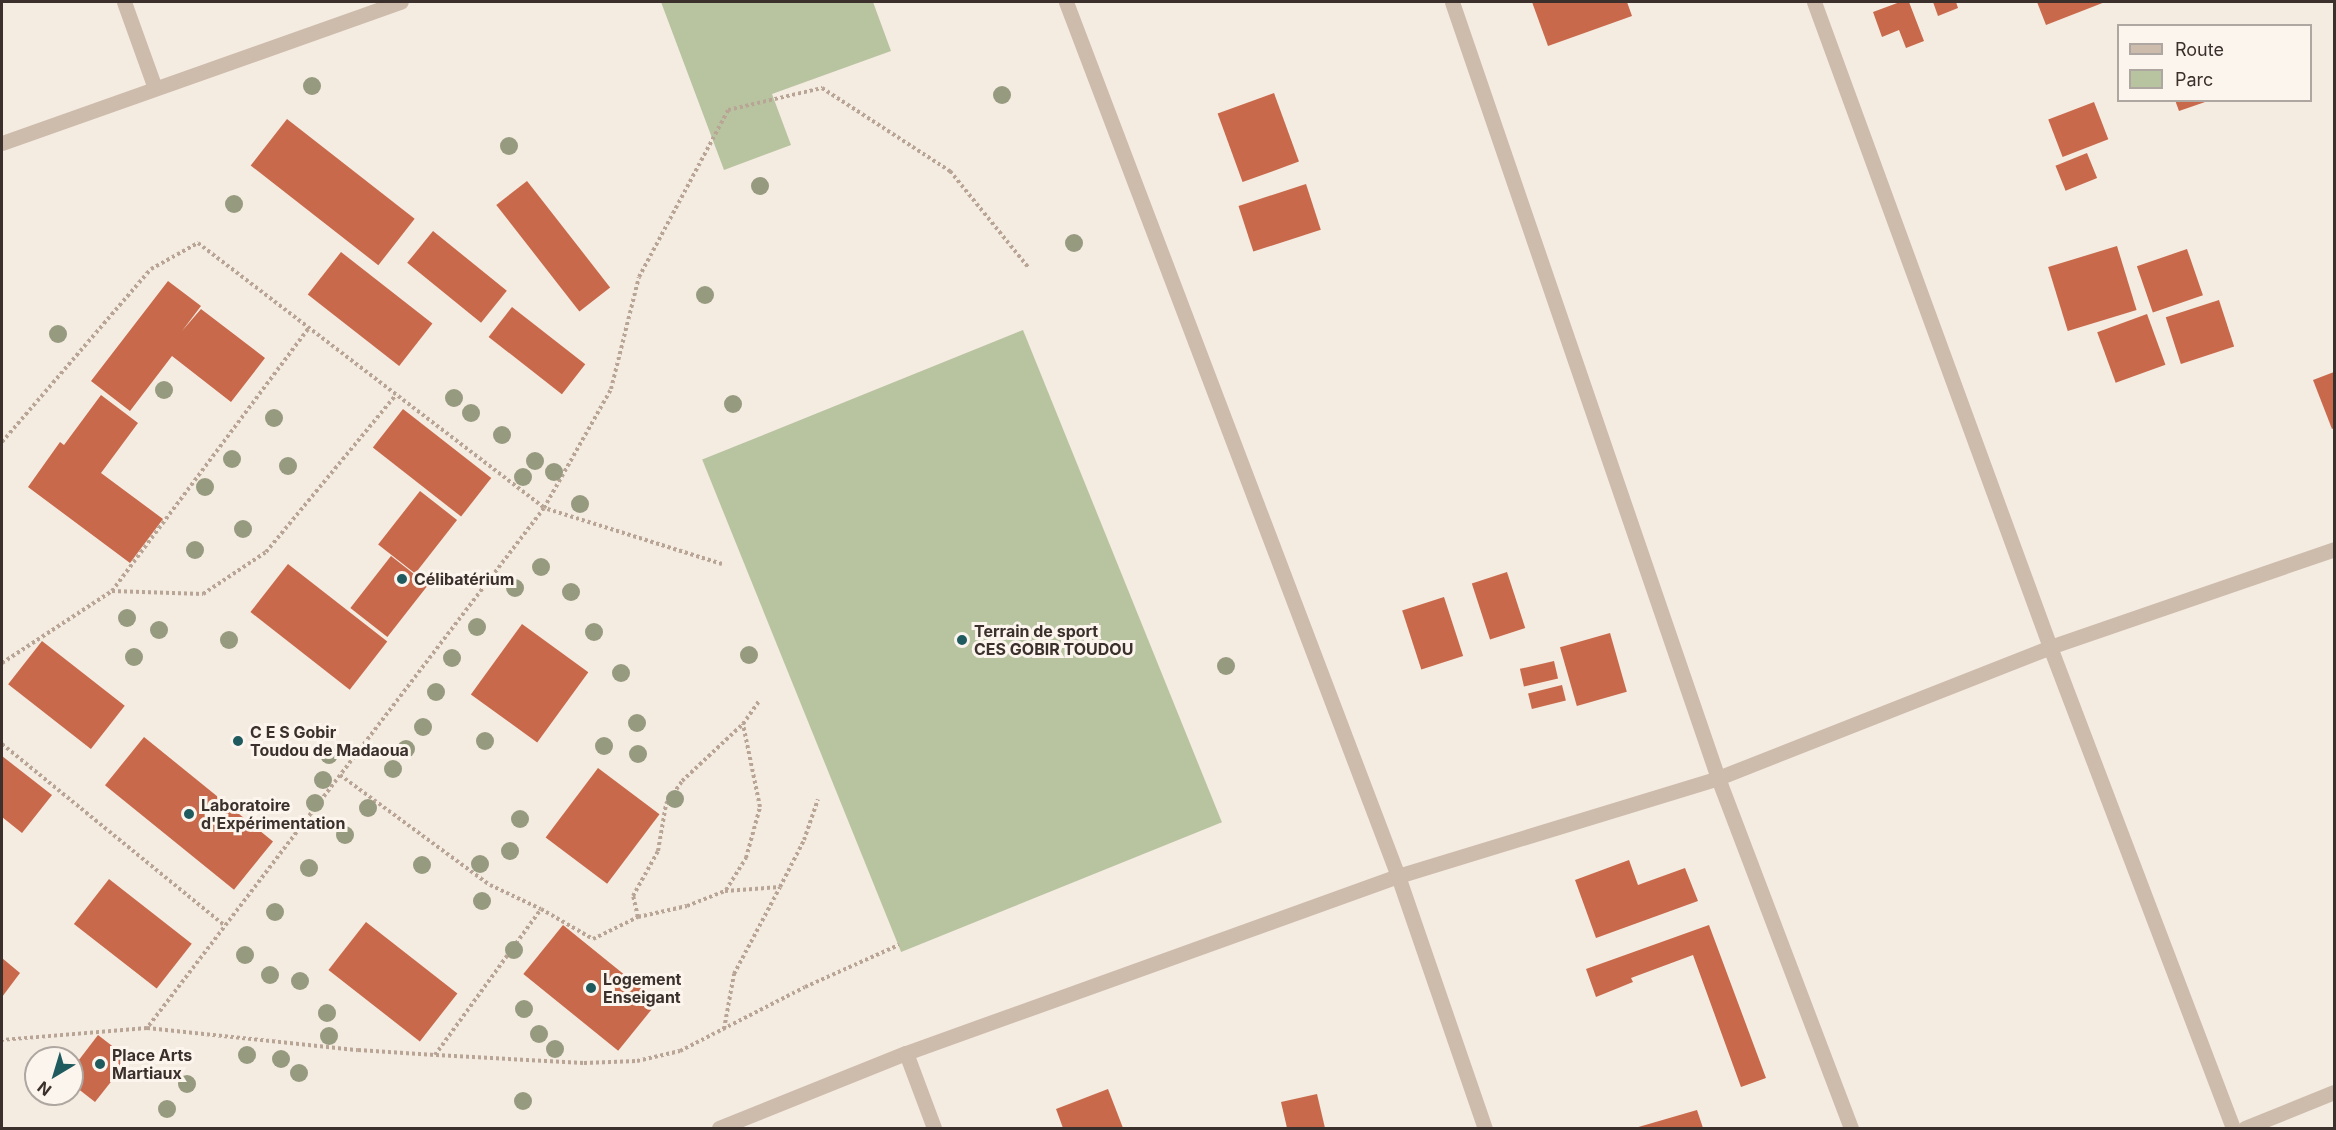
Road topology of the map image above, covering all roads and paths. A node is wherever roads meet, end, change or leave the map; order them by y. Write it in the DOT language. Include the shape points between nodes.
graph roads {
  1 [pos="124,2"];
  2 [pos="401,2"];
  3 [pos="1066,2"];
  4 [pos="1452,2"];
  5 [pos="1814,2"];
  6 [pos="155,88"];
  7 [pos="2,143"];
  8 [pos="1029,267"];
  9 [pos="309,328"];
  10 [pos="396,394"];
  11 [pos="2,442"];
  12 [pos="544,508"];
  13 [pos="2334,549"];
  14 [pos="722,564"];
  15 [pos="112,591"];
  16 [pos="2050,647"];
  17 [pos="2,663"];
  18 [pos="760,700"];
  19 [pos="744,724"];
  20 [pos="2,744"];
  21 [pos="340,775"];
  22 [pos="1718,778"];
  23 [pos="818,799"];
  24 [pos="1398,876"];
  25 [pos="780,887"];
  26 [pos="725,891"];
  27 [pos="541,909"];
  28 [pos="638,917"];
  29 [pos="225,926"];
  30 [pos="899,945"];
  31 [pos="147,1028"];
  32 [pos="724,1029"];
  33 [pos="2,1040"];
  34 [pos="906,1053"];
  35 [pos="435,1055"];
  36 [pos="2334,1092"];
  37 [pos="719,1128"];
  38 [pos="934,1128"];
  39 [pos="1485,1128"];
  40 [pos="1851,1128"];
  41 [pos="2233,1128"];
  42 [pos="2245,1128"];
  1 -- 6 [label="street"];
  2 -- 6 [label="street"];
  3 -- 24 [label="street"];
  4 -- 22 [label="street"];
  5 -- 16 [label="street"];
  6 -- 7 [label="street"];
  8 -- 12 [label="path" via="950,171 822,88 728,110 639,277 610,389"];
  9 -- 10 [label="path"];
  9 -- 11 [label="path" via="198,243 151,269"];
  9 -- 15 [label="path"];
  10 -- 12 [label="path"];
  10 -- 15 [label="path" via="266,552 203,594"];
  12 -- 14 [label="path"];
  12 -- 21 [label="path"];
  13 -- 16 [label="street"];
  15 -- 17 [label="path"];
  16 -- 22 [label="street"];
  16 -- 41 [label="street"];
  18 -- 19 [label="path"];
  19 -- 26 [label="path" via="760,807 746,858"];
  19 -- 28 [label="path" via="682,781 666,804 658,851 633,896"];
  20 -- 29 [label="path"];
  21 -- 27 [label="path" via="490,885"];
  21 -- 29 [label="path"];
  22 -- 24 [label="street"];
  22 -- 40 [label="street"];
  23 -- 25 [label="path" via="804,840"];
  24 -- 34 [label="street"];
  24 -- 39 [label="street"];
  25 -- 26 [label="path"];
  25 -- 32 [label="path" via="734,974"];
  26 -- 28 [label="path" via="687,906"];
  27 -- 28 [label="path" via="593,939"];
  27 -- 35 [label="path"];
  29 -- 31 [label="path"];
  30 -- 32 [label="path"];
  31 -- 33 [label="path"];
  31 -- 35 [label="path"];
  32 -- 35 [label="path" via="680,1051 637,1061 584,1064"];
  34 -- 37 [label="street"];
  34 -- 38 [label="street"];
  36 -- 42 [label="street"];
}
